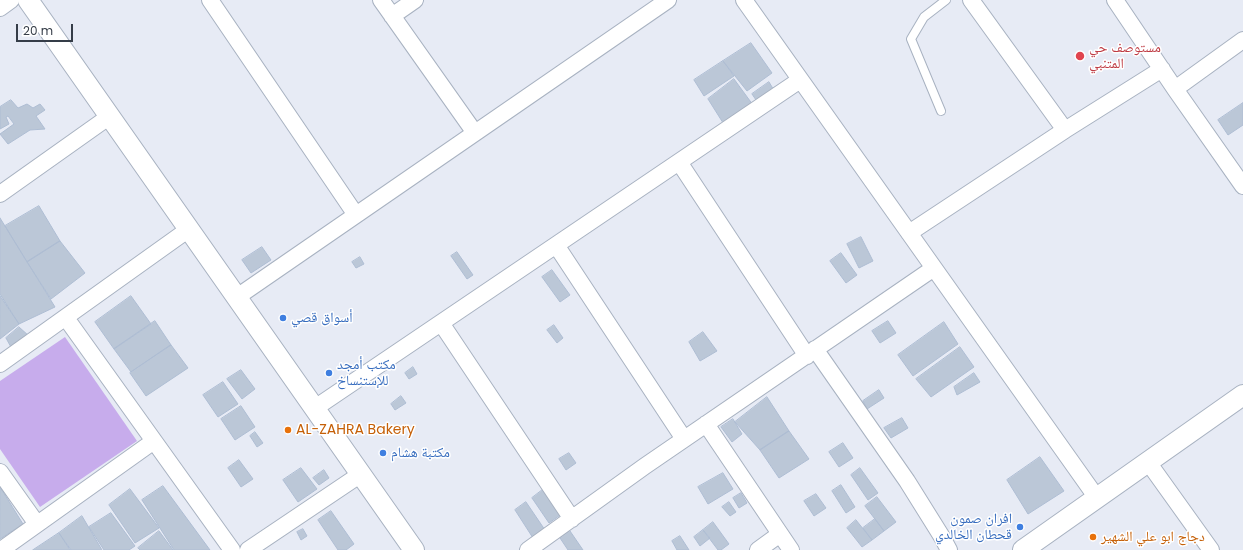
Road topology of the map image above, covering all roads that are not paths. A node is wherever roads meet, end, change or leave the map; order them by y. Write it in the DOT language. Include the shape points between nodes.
graph roads {
  1 [pos="11,0"];
  2 [pos="28,0"];
  3 [pos="210,0"];
  4 [pos="380,0"];
  5 [pos="415,0"];
  6 [pos="668,0"];
  7 [pos="744,0"];
  8 [pos="946,0"];
  9 [pos="971,0"];
  10 [pos="1115,0"];
  11 [pos="0,8"];
  12 [pos="392,16"];
  13 [pos="1243,40"];
  14 [pos="1162,69"];
  15 [pos="800,80"];
  16 [pos="1175,89"];
  17 [pos="941,111"];
  18 [pos="110,116"];
  19 [pos="1065,130"];
  20 [pos="475,133"];
  21 [pos="679,162"];
  22 [pos="1243,186"];
  23 [pos="0,194"];
  24 [pos="356,215"];
  25 [pos="189,229"];
  26 [pos="909,233"];
  27 [pos="556,245"];
  28 [pos="934,268"];
  29 [pos="237,298"];
  30 [pos="66,318"];
  31 [pos="440,323"];
  32 [pos="811,353"];
  33 [pos="0,364"];
  34 [pos="1243,394"];
  35 [pos="315,408"];
  36 [pos="706,424"];
  37 [pos="684,439"];
  38 [pos="154,441"];
  39 [pos="1148,462"];
  40 [pos="0,472"];
  41 [pos="361,474"];
  42 [pos="1097,498"];
  43 [pos="572,519"];
  44 [pos="37,524"];
  45 [pos="780,534"];
  46 [pos="0,550"];
  47 [pos="232,550"];
  48 [pos="248,550"];
  49 [pos="414,550"];
  50 [pos="528,550"];
  51 [pos="758,550"];
  52 [pos="791,550"];
  53 [pos="949,550"];
  54 [pos="1023,550"];
  55 [pos="1211,550"];
  1 -- 11 [label="street"];
  2 -- 18 [label="street"];
  3 -- 24 [label="street"];
  4 -- 12 [label="street"];
  5 -- 12 [label="street"];
  6 -- 20 [label="street"];
  7 -- 15 [label="street"];
  8 -- 17 [label="lane" via="924,17 911,39"];
  9 -- 19 [label="street"];
  10 -- 14 [label="street"];
  12 -- 20 [label="street"];
  13 -- 16 [label="street"];
  14 -- 16 [label="street"];
  14 -- 19 [label="street"];
  15 -- 21 [label="street"];
  15 -- 26 [label="street"];
  16 -- 22 [label="street"];
  18 -- 23 [label="street"];
  18 -- 25 [label="street"];
  19 -- 26 [label="street"];
  20 -- 24 [label="street"];
  21 -- 27 [label="street"];
  21 -- 32 [label="street"];
  24 -- 29 [label="street"];
  25 -- 29 [label="street"];
  25 -- 30 [label="street"];
  26 -- 28 [label="street"];
  27 -- 31 [label="street"];
  27 -- 37 [label="street"];
  28 -- 32 [label="street"];
  28 -- 42 [label="street"];
  29 -- 35 [label="street"];
  30 -- 33 [label="street"];
  30 -- 38 [label="street"];
  31 -- 35 [label="street"];
  31 -- 43 [label="street"];
  32 -- 36 [label="street"];
  32 -- 53 [label="street" via="907,481"];
  34 -- 39 [label="street"];
  35 -- 41 [label="street"];
  36 -- 37 [label="street"];
  36 -- 45 [label="street"];
  37 -- 43 [label="street"];
  38 -- 44 [label="street"];
  38 -- 47 [label="street"];
  39 -- 42 [label="street"];
  39 -- 55 [label="street"];
  40 -- 44 [label="street"];
  41 -- 48 [label="street"];
  41 -- 49 [label="street"];
  42 -- 54 [label="street"];
  43 -- 50 [label="street"];
  44 -- 46 [label="street"];
  45 -- 51 [label="street"];
  45 -- 52 [label="street"];
}
